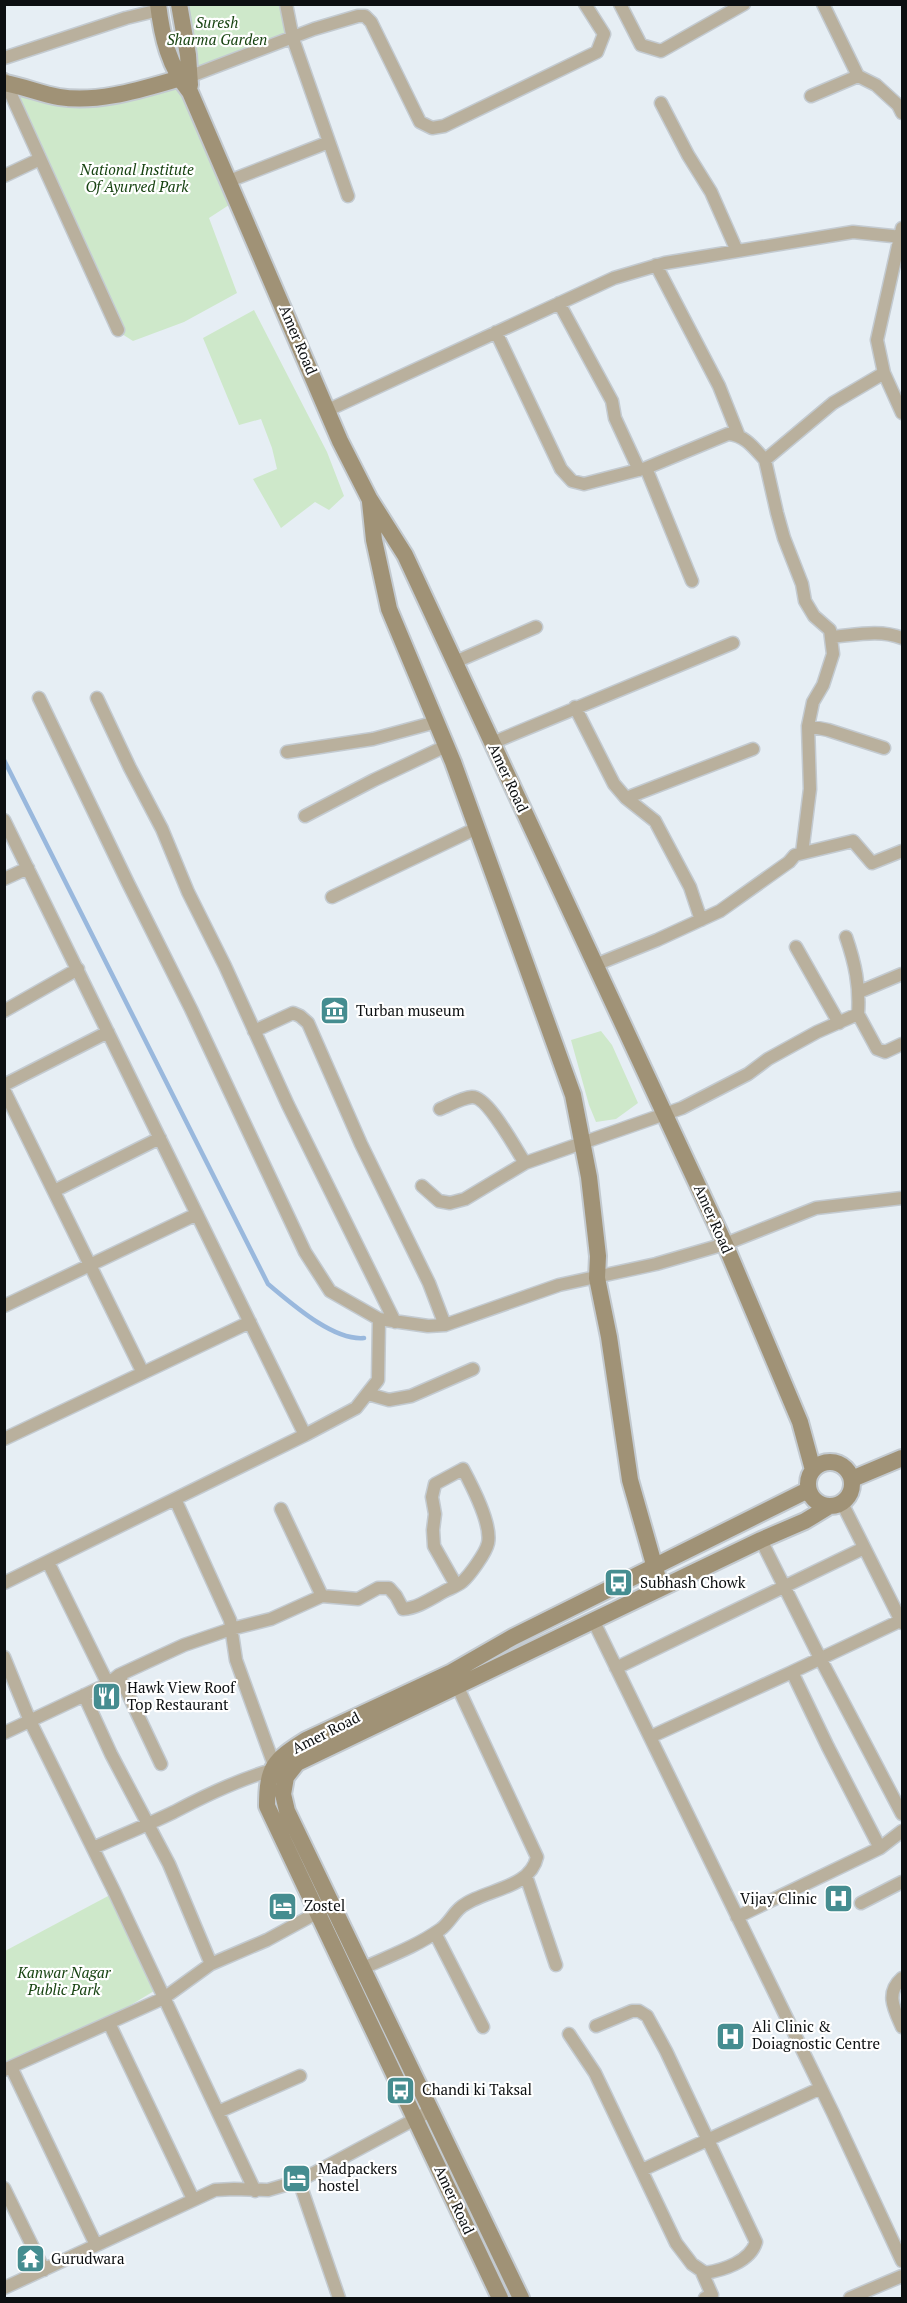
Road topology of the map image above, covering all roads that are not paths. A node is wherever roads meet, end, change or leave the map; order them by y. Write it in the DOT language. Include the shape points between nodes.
graph roads {
  1 [pos="179,4"];
  2 [pos="286,4"];
  3 [pos="585,4"];
  4 [pos="620,4"];
  5 [pos="744,4"];
  6 [pos="823,4"];
  7 [pos="159,7"];
  8 [pos="293,39"];
  9 [pos="4,58"];
  10 [pos="858,76"];
  11 [pos="5,82"];
  12 [pos="187,82"];
  13 [pos="811,96"];
  14 [pos="661,103"];
  15 [pos="903,113"];
  16 [pos="329,142"];
  17 [pos="40,159"];
  18 [pos="4,176"];
  19 [pos="229,182"];
  20 [pos="348,196"];
  21 [pos="902,234"];
  22 [pos="737,251"];
  23 [pos="656,266"];
  24 [pos="559,303"];
  25 [pos="118,330"];
  26 [pos="496,332"];
  27 [pos="884,373"];
  28 [pos="328,410"];
  29 [pos="903,413"];
  30 [pos="738,434"];
  31 [pos="765,460"];
  32 [pos="642,469"];
  33 [pos="369,498"];
  34 [pos="692,581"];
  35 [pos="536,627"];
  36 [pos="831,637"];
  37 [pos="902,640"];
  38 [pos="733,643"];
  39 [pos="455,662"];
  40 [pos="39,698"];
  41 [pos="97,698"];
  42 [pos="575,707"];
  43 [pos="436,722"];
  44 [pos="808,726"];
  45 [pos="492,742"];
  46 [pos="446,747"];
  47 [pos="884,748"];
  48 [pos="753,749"];
  49 [pos="287,752"];
  50 [pos="626,798"];
  51 [pos="305,816"];
  52 [pos="4,820"];
  53 [pos="477,828"];
  54 [pos="903,850"];
  55 [pos="802,853"];
  56 [pos="28,868"];
  57 [pos="4,879"];
  58 [pos="332,897"];
  59 [pos="701,920"];
  60 [pos="846,937"];
  61 [pos="796,947"];
  62 [pos="595,965"];
  63 [pos="78,969"];
  64 [pos="903,974"];
  65 [pos="859,992"];
  66 [pos="4,1011"];
  67 [pos="858,1014"];
  68 [pos="839,1023"];
  69 [pos="254,1031"];
  70 [pos="108,1032"];
  71 [pos="903,1044"];
  72 [pos="4,1085"];
  73 [pos="4,1090"];
  74 [pos="440,1109"];
  75 [pos="665,1115"];
  76 [pos="160,1137"];
  77 [pos="581,1142"];
  78 [pos="525,1163"];
  79 [pos="422,1185"];
  80 [pos="54,1191"];
  81 [pos="903,1198"];
  82 [pos="198,1214"];
  83 [pos="725,1244"];
  84 [pos="90,1265"];
  85 [pos="597,1278"];
  86 [pos="4,1306"];
  87 [pos="379,1319"];
  88 [pos="250,1322"];
  89 [pos="395,1322"];
  90 [pos="445,1325"];
  91 [pos="473,1369"];
  92 [pos="142,1373"];
  93 [pos="368,1394"];
  94 [pos="800,1422"];
  95 [pos="305,1435"];
  96 [pos="4,1439"];
  97 [pos="903,1458"];
  98 [pos="830,1462"];
  99 [pos="813,1470"];
  100 [pos="852,1479"];
  101 [pos="808,1490"];
  102 [pos="175,1499"];
  103 [pos="835,1505"];
  104 [pos="281,1509"];
  105 [pos="761,1540"];
  106 [pos="864,1548"];
  107 [pos="48,1562"];
  108 [pos="653,1566"];
  109 [pos="4,1583"];
  110 [pos="456,1585"];
  111 [pos="784,1585"];
  112 [pos="662,1588"];
  113 [pos="322,1596"];
  114 [pos="593,1620"];
  115 [pos="902,1621"];
  116 [pos="231,1629"];
  117 [pos="4,1657"];
  118 [pos="820,1658"];
  119 [pos="616,1668"];
  120 [pos="792,1672"];
  121 [pos="119,1675"];
  122 [pos="454,1680"];
  123 [pos="108,1684"];
  124 [pos="84,1695"];
  125 [pos="30,1721"];
  126 [pos="4,1733"];
  127 [pos="650,1737"];
  128 [pos="161,1764"];
  129 [pos="273,1768"];
  130 [pos="903,1814"];
  131 [pos="146,1824"];
  132 [pos="903,1831"];
  133 [pos="93,1848"];
  134 [pos="880,1848"];
  135 [pos="526,1876"];
  136 [pos="903,1882"];
  137 [pos="861,1903"];
  138 [pos="333,1905"];
  139 [pos="316,1913"];
  140 [pos="737,1917"];
  141 [pos="435,1933"];
  142 [pos="211,1964"];
  143 [pos="556,1965"];
  144 [pos="363,1968"];
  145 [pos="903,1978"];
  146 [pos="164,1998"];
  147 [pos="109,2023"];
  148 [pos="596,2026"];
  149 [pos="483,2027"];
  150 [pos="903,2028"];
  151 [pos="569,2034"];
  152 [pos="8,2069"];
  153 [pos="300,2076"];
  154 [pos="821,2088"];
  155 [pos="432,2110"];
  156 [pos="218,2112"];
  157 [pos="415,2120"];
  158 [pos="708,2140"];
  159 [pos="642,2170"];
  160 [pos="299,2181"];
  161 [pos="4,2188"];
  162 [pos="255,2191"];
  163 [pos="193,2199"];
  164 [pos="96,2245"];
  165 [pos="903,2261"];
  166 [pos="44,2270"];
  167 [pos="700,2270"];
  168 [pos="903,2276"];
  169 [pos="4,2288"];
  170 [pos="339,2298"];
  171 [pos="500,2298"];
  172 [pos="521,2298"];
  173 [pos="705,2298"];
  174 [pos="850,2298"];
  1 -- 12 [label="main road, Amer Road"];
  2 -- 8 [label="street"];
  3 -- 8 [label="street" via="604,34 597,52 444,126 432,128 420,122 365,16 314,29"];
  4 -- 5 [label="street" via="641,45 661,51"];
  6 -- 10 [label="street"];
  7 -- 9 [label="street"];
  7 -- 12 [label="main road, Amer Road" via="168,52"];
  8 -- 12 [label="street"];
  8 -- 16 [label="street"];
  10 -- 13 [label="street"];
  10 -- 15 [label="street" via="876,85"];
  11 -- 12 [label="main road" via="59,97 90,98"];
  11 -- 17 [label="street"];
  12 -- 19 [label="main road, Amer Road"];
  14 -- 22 [label="street" via="711,192"];
  16 -- 19 [label="street"];
  16 -- 20 [label="street"];
  17 -- 18 [label="street"];
  17 -- 25 [label="street"];
  19 -- 28 [label="main road, Amer Road"];
  21 -- 22 [label="street" via="853,232"];
  21 -- 27 [label="street" via="877,340"];
  22 -- 23 [label="street"];
  23 -- 24 [label="street" via="614,278"];
  23 -- 30 [label="street" via="719,386"];
  24 -- 26 [label="street"];
  24 -- 32 [label="street" via="612,401 615,418"];
  26 -- 28 [label="street"];
  26 -- 32 [label="street" via="561,469 572,481 584,484"];
  27 -- 29 [label="street"];
  27 -- 31 [label="street" via="833,403"];
  28 -- 33 [label="main road, Amer Road"];
  30 -- 31 [label="street"];
  30 -- 32 [label="street" via="728,434"];
  31 -- 36 [label="street" via="781,530 805,602 830,630"];
  32 -- 34 [label="street"];
  33 -- 39 [label="main road, Amer Road" via="405,555"];
  33 -- 43 [label="main road" via="389,609"];
  35 -- 39 [label="street"];
  36 -- 37 [label="street" via="879,633"];
  36 -- 44 [label="street" via="833,654 823,686 813,702"];
  38 -- 42 [label="street"];
  39 -- 45 [label="main road, Amer Road"];
  40 -- 87 [label="street" via="305,1252 330,1291"];
  41 -- 69 [label="street"];
  42 -- 45 [label="street"];
  42 -- 50 [label="street" via="614,784"];
  43 -- 46 [label="main road"];
  43 -- 49 [label="street" via="373,739"];
  44 -- 47 [label="street"];
  44 -- 55 [label="street" via="810,789"];
  45 -- 62 [label="main road, Amer Road"];
  46 -- 51 [label="street"];
  46 -- 53 [label="main road"];
  48 -- 50 [label="street"];
  50 -- 59 [label="street" via="655,821 690,886"];
  52 -- 56 [label="street"];
  53 -- 58 [label="street"];
  53 -- 77 [label="main road" via="573,1095"];
  54 -- 55 [label="street" via="872,863 853,841"];
  55 -- 59 [label="street" via="720,911"];
  56 -- 57 [label="street"];
  56 -- 63 [label="street"];
  59 -- 62 [label="street"];
  60 -- 65 [label="street" via="856,965"];
  61 -- 68 [label="street"];
  62 -- 75 [label="main road, Amer Road"];
  63 -- 66 [label="street"];
  63 -- 70 [label="street"];
  64 -- 65 [label="street"];
  65 -- 67 [label="street"];
  67 -- 68 [label="street"];
  67 -- 71 [label="street" via="879,1051"];
  68 -- 75 [label="street"];
  69 -- 89 [label="street"];
  69 -- 90 [label="street" via="293,1013 308,1023"];
  70 -- 72 [label="street"];
  70 -- 76 [label="street"];
  73 -- 80 [label="street"];
  74 -- 78 [label="street" via="472,1097 480,1099"];
  75 -- 77 [label="street"];
  75 -- 83 [label="main road, Amer Road"];
  76 -- 80 [label="street"];
  76 -- 82 [label="street"];
  77 -- 78 [label="street"];
  77 -- 85 [label="main road" via="590,1177"];
  78 -- 79 [label="street" via="465,1199 450,1203 439,1201"];
  80 -- 84 [label="street"];
  81 -- 83 [label="street" via="816,1208"];
  82 -- 84 [label="street"];
  82 -- 88 [label="street"];
  83 -- 85 [label="street"];
  83 -- 94 [label="main road, Amer Road"];
  84 -- 86 [label="street"];
  84 -- 92 [label="street"];
  85 -- 90 [label="street" via="559,1285"];
  85 -- 108 [label="main road" via="630,1480"];
  87 -- 89 [label="street"];
  87 -- 93 [label="street" via="378,1380"];
  88 -- 92 [label="street"];
  88 -- 95 [label="street"];
  89 -- 90 [label="street"];
  91 -- 93 [label="street" via="411,1396 389,1400"];
  92 -- 96 [label="street"];
  93 -- 95 [label="street" via="356,1407"];
  94 -- 98 [label="main road"];
  94 -- 99 [label="main road, Amer Road"];
  95 -- 102 [label="street"];
  97 -- 100 [label="main road"];
  98 -- 99 [label="main road"];
  98 -- 100 [label="main road" via="845,1467"];
  99 -- 101 [label="main road"];
  100 -- 103 [label="main road" via="851,1493"];
  101 -- 103 [label="main road" via="816,1501"];
  101 -- 108 [label="main road, Amer Road"];
  102 -- 107 [label="street"];
  102 -- 116 [label="street"];
  103 -- 105 [label="main road, Amer Road"];
  103 -- 106 [label="street"];
  104 -- 113 [label="street"];
  105 -- 111 [label="street"];
  105 -- 112 [label="main road, Amer Road"];
  106 -- 111 [label="street"];
  106 -- 115 [label="street"];
  107 -- 109 [label="street"];
  107 -- 123 [label="street"];
  108 -- 112 [label="main road"];
  108 -- 122 [label="main road, Amer Road" via="513,1637"];
  110 -- 110 [label="street" via="476,1565 488,1543 477,1493 463,1469 435,1484 432,1497 434,1546"];
  110 -- 113 [label="street" via="410,1609 403,1609 389,1588 378,1588 358,1599"];
  111 -- 118 [label="street"];
  111 -- 119 [label="street"];
  112 -- 114 [label="main road, Amer Road"];
  113 -- 116 [label="street" via="271,1618"];
  114 -- 119 [label="street"];
  114 -- 122 [label="main road, Amer Road"];
  115 -- 118 [label="street"];
  116 -- 121 [label="street" via="184,1645"];
  116 -- 129 [label="street" via="236,1660"];
  117 -- 125 [label="street"];
  118 -- 120 [label="street"];
  118 -- 130 [label="street"];
  119 -- 127 [label="street"];
  120 -- 127 [label="street"];
  120 -- 134 [label="street"];
  121 -- 123 [label="street"];
  121 -- 128 [label="street"];
  122 -- 129 [label="main road, Amer Road" via="306,1740 285,1753"];
  122 -- 135 [label="street" via="537,1857 535,1867"];
  122 -- 138 [label="main road, Amer Road" via="297,1763 286,1777 287,1811"];
  123 -- 124 [label="street"];
  124 -- 125 [label="street"];
  124 -- 131 [label="street"];
  125 -- 126 [label="street"];
  125 -- 133 [label="street"];
  127 -- 140 [label="street"];
  129 -- 131 [label="street" via="203,1795"];
  129 -- 139 [label="main road, Amer Road" via="267,1782 267,1806"];
  131 -- 133 [label="street"];
  131 -- 142 [label="street" via="169,1864"];
  132 -- 134 [label="street"];
  133 -- 146 [label="street"];
  134 -- 140 [label="street"];
  135 -- 141 [label="street" via="460,1908"];
  135 -- 143 [label="street"];
  136 -- 137 [label="street"];
  138 -- 139 [label="street"];
  138 -- 144 [label="main road, Amer Road"];
  139 -- 142 [label="street"];
  139 -- 157 [label="main road, Amer Road"];
  140 -- 154 [label="street"];
  141 -- 144 [label="street"];
  141 -- 149 [label="street"];
  142 -- 146 [label="street"];
  144 -- 155 [label="main road, Amer Road"];
  145 -- 150 [label="street" via="896,1984 891,2002"];
  146 -- 147 [label="street"];
  146 -- 156 [label="street"];
  147 -- 152 [label="street"];
  147 -- 163 [label="street"];
  148 -- 158 [label="street" via="632,2011 647,2016"];
  151 -- 159 [label="street" via="595,2073"];
  152 -- 164 [label="street"];
  153 -- 156 [label="street"];
  154 -- 158 [label="street"];
  154 -- 165 [label="street"];
  155 -- 157 [label="street"];
  155 -- 172 [label="main road, Amer Road"];
  156 -- 162 [label="street"];
  157 -- 160 [label="street"];
  157 -- 171 [label="main road, Amer Road"];
  158 -- 159 [label="street"];
  158 -- 167 [label="street" via="756,2242 749,2256 720,2270"];
  159 -- 167 [label="street" via="676,2243"];
  160 -- 162 [label="street"];
  160 -- 170 [label="street"];
  161 -- 166 [label="street"];
  162 -- 163 [label="street" via="215,2190"];
  163 -- 164 [label="street"];
  164 -- 166 [label="street"];
  166 -- 169 [label="street"];
  167 -- 173 [label="street" via="712,2295"];
  168 -- 174 [label="street"];
}
